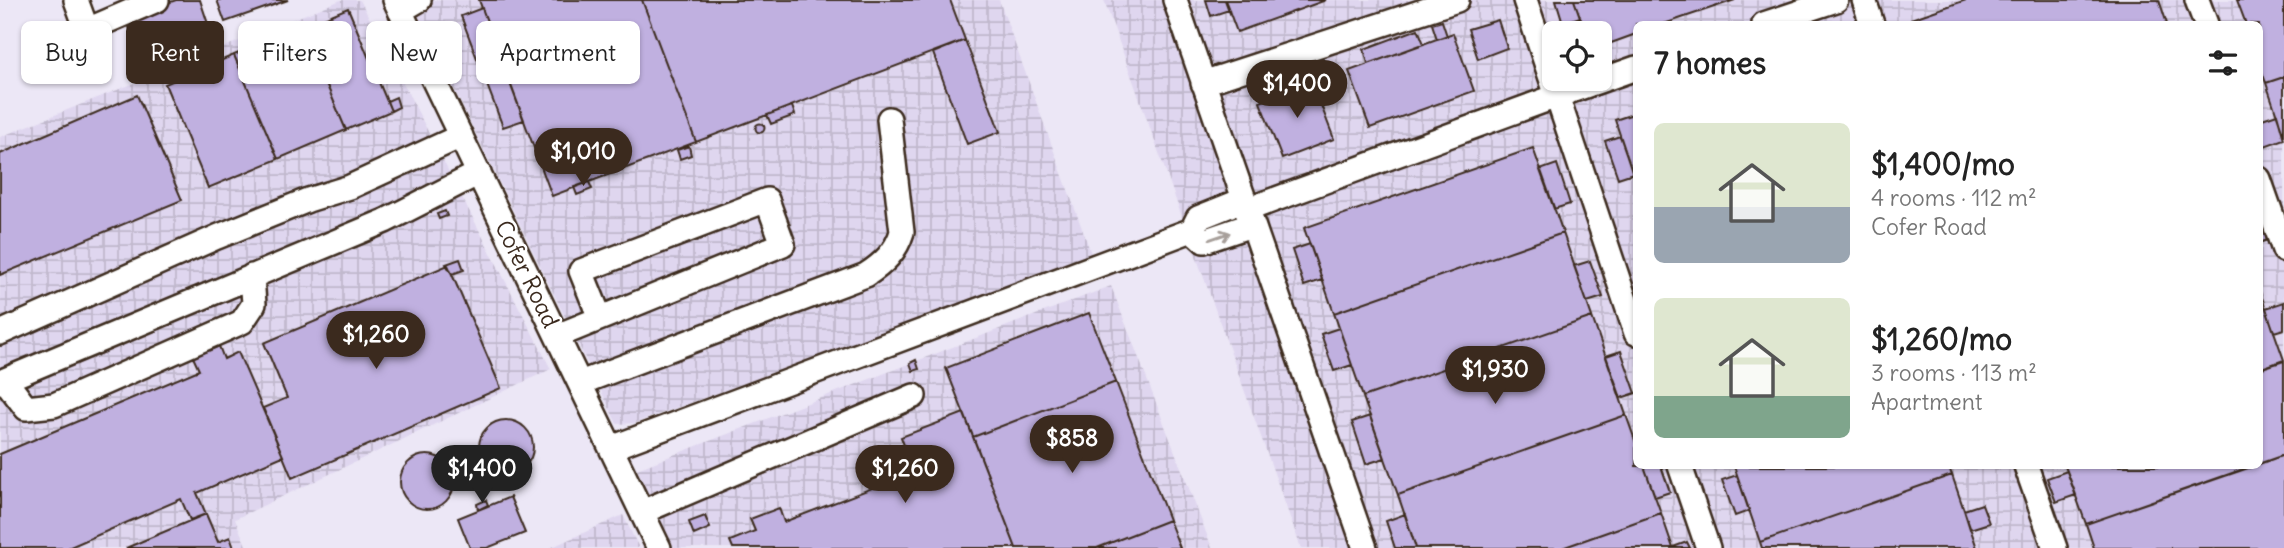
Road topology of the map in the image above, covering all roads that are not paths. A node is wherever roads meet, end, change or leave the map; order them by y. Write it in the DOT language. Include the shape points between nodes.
graph roads {
  1 [pos="76,0"];
  2 [pos="157,0"];
  3 [pos="1175,0"];
  4 [pos="1457,0"];
  5 [pos="1525,0"];
  6 [pos="1836,0"];
  7 [pos="1864,0"];
  8 [pos="2197,0"];
  9 [pos="405,4"];
  10 [pos="1773,21"];
  11 [pos="1871,21"];
  12 [pos="2205,21"];
  13 [pos="1633,69"];
  14 [pos="1203,83"];
  15 [pos="1557,96"];
  16 [pos="889,119"];
  17 [pos="461,136"];
  18 [pos="479,173"];
  19 [pos="2263,190"];
  20 [pos="1247,212"];
  21 [pos="2284,250"];
  22 [pos="252,275"];
  23 [pos="600,318"];
  24 [pos="1633,324"];
  25 [pos="0,333"];
  26 [pos="557,336"];
  27 [pos="2,381"];
  28 [pos="580,383"];
  29 [pos="914,396"];
  30 [pos="611,448"];
  31 [pos="1681,469"];
  32 [pos="2027,469"];
  33 [pos="642,512"];
  34 [pos="659,548"];
  35 [pos="1366,548"];
  36 [pos="1708,548"];
  37 [pos="2055,548"];
  1 -- 2 [label="street" via="87,30"];
  3 -- 14 [label="street"];
  4 -- 14 [label="street"];
  5 -- 15 [label="street"];
  6 -- 10 [label="street"];
  7 -- 11 [label="street"];
  8 -- 12 [label="street"];
  9 -- 17 [label="street, Cofer Road"];
  13 -- 15 [label="street"];
  14 -- 20 [label="street"];
  15 -- 20 [label="street"];
  15 -- 24 [label="street"];
  16 -- 28 [label="street" via="902,232 884,262 866,275"];
  17 -- 18 [label="street, Cofer Road"];
  17 -- 25 [label="street"];
  18 -- 22 [label="street" via="385,221"];
  18 -- 26 [label="street, Cofer Road"];
  19 -- 21 [label="street"];
  20 -- 30 [label="street" via="1198,218 1192,230"];
  20 -- 35 [label="street"];
  22 -- 27 [label="street"];
  22 -- 27 [label="street" via="254,304 242,322 54,405 26,408"];
  23 -- 23 [label="street" via="783,244 767,200 581,271"];
  23 -- 26 [label="street"];
  26 -- 28 [label="street, Cofer Road"];
  28 -- 30 [label="street, Cofer Road"];
  29 -- 33 [label="street"];
  30 -- 33 [label="street, Cofer Road"];
  31 -- 36 [label="street"];
  32 -- 37 [label="street"];
  33 -- 34 [label="street, Cofer Road"];
}
